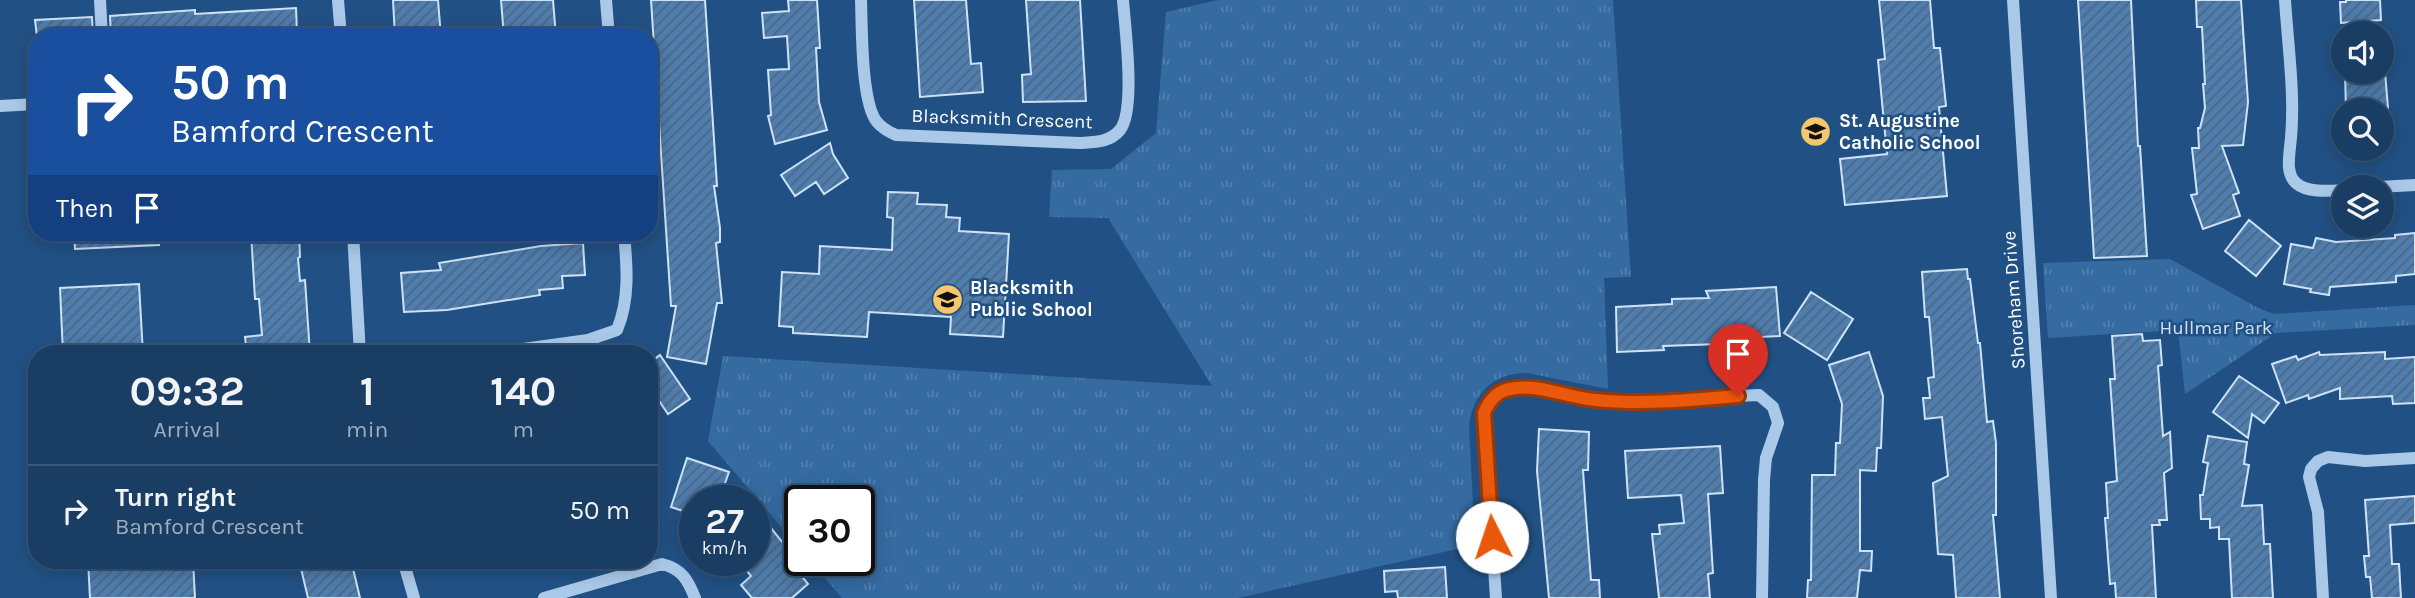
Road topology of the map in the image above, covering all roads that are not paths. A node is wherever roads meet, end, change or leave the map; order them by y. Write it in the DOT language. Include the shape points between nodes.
graph roads {
  1 [pos="100,0"];
  2 [pos="338,0"];
  3 [pos="606,0"];
  4 [pos="861,0"];
  5 [pos="1123,0"];
  6 [pos="2013,0"];
  7 [pos="2285,0"];
  8 [pos="102,28"];
  9 [pos="340,28"];
  10 [pos="608,28"];
  11 [pos="28,104"];
  12 [pos="0,106"];
  13 [pos="2415,185"];
  14 [pos="2394,186"];
  15 [pos="2331,190"];
  16 [pos="354,242"];
  17 [pos="624,242"];
  18 [pos="359,345"];
  19 [pos="552,345"];
  20 [pos="2415,458"];
  21 [pos="658,565"];
  22 [pos="406,569"];
  23 [pos="645,569"];
  24 [pos="414,598"];
  25 [pos="544,598"];
  26 [pos="695,598"];
  27 [pos="1496,598"];
  28 [pos="1762,598"];
  29 [pos="2052,598"];
  30 [pos="2323,598"];
  1 -- 8 [label="street"];
  2 -- 9 [label="street"];
  3 -- 10 [label="street"];
  4 -- 5 [label="street, Blacksmith Crescent" via="869,102 876,121 890,132 1079,143 1106,141 1120,130 1128,108"];
  6 -- 29 [label="street, Shoreham Drive"];
  7 -- 15 [label="street" via="2293,115 2289,172 2304,188"];
  11 -- 12 [label="street"];
  13 -- 14 [label="street"];
  16 -- 18 [label="street"];
  17 -- 19 [label="street" via="626,292 617,330"];
  20 -- 30 [label="street" via="2365,461 2328,457 2311,469"];
  21 -- 26 [label="street" via="681,572"];
  22 -- 24 [label="street"];
  23 -- 25 [label="street"];
  27 -- 28 [label="street" via="1484,413 1496,395 1525,387 1606,401 1759,395 1773,407 1778,423 1763,480"];
}
